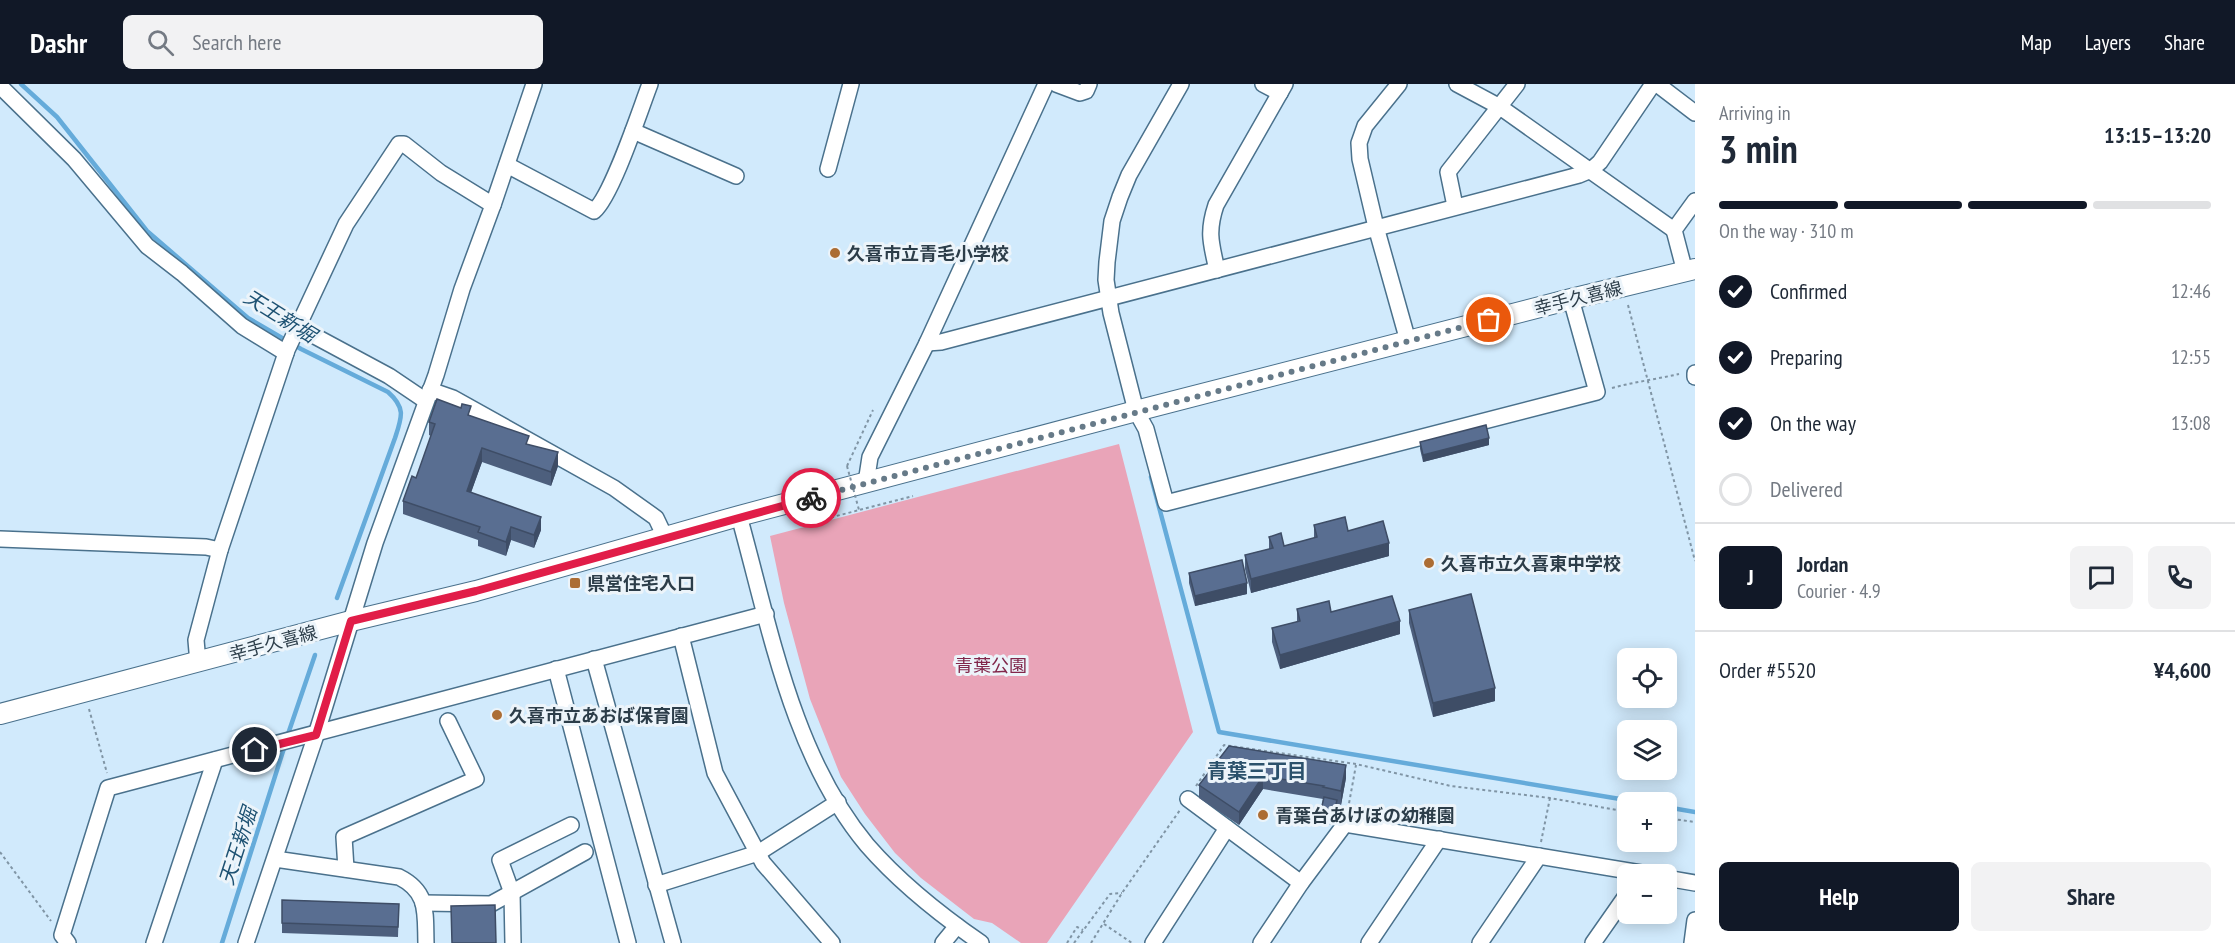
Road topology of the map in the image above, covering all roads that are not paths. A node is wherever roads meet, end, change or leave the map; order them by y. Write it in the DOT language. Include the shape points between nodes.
graph roads {
  1 [pos="534,84"];
  2 [pos="650,84"];
  3 [pos="851,84"];
  4 [pos="1046,84"];
  5 [pos="1056,84"];
  6 [pos="1089,84"];
  7 [pos="1181,84"];
  8 [pos="1263,84"];
  9 [pos="1399,84"];
  10 [pos="1457,84"];
  11 [pos="1517,84"];
  12 [pos="1655,84"];
  13 [pos="0,86"];
  14 [pos="1282,89"];
  15 [pos="16,102"];
  16 [pos="0,105"];
  17 [pos="1500,107"];
  18 [pos="1695,113"];
  19 [pos="633,131"];
  20 [pos="507,165"];
  21 [pos="828,169"];
  22 [pos="1591,170"];
  23 [pos="736,176"];
  24 [pos="1695,201"];
  25 [pos="493,205"];
  26 [pos="1455,206"];
  27 [pos="1376,227"];
  28 [pos="1674,230"];
  29 [pos="1217,270"];
  30 [pos="1690,271"];
  31 [pos="1108,297"];
  32 [pos="1571,299"];
  33 [pos="290,341"];
  34 [pos="1408,341"];
  35 [pos="927,343"];
  36 [pos="428,395"];
  37 [pos="1136,411"];
  38 [pos="866,483"];
  39 [pos="739,516"];
  40 [pos="665,537"];
  41 [pos="0,539"];
  42 [pos="220,550"];
  43 [pos="766,614"];
  44 [pos="351,621"];
  45 [pos="681,636"];
  46 [pos="594,659"];
  47 [pos="198,663"];
  48 [pos="556,669"];
  49 [pos="0,714"];
  50 [pos="448,721"];
  51 [pos="309,736"];
  52 [pos="215,760"];
  53 [pos="1188,799"];
  54 [pos="838,802"];
  55 [pos="571,825"];
  56 [pos="1227,828"];
  57 [pos="1439,839"];
  58 [pos="585,852"];
  59 [pos="758,853"];
  60 [pos="1539,856"];
  61 [pos="275,859"];
  62 [pos="346,869"];
  63 [pos="1617,870"];
  64 [pos="1677,880"];
  65 [pos="1695,883"];
  66 [pos="1301,884"];
  67 [pos="656,885"];
  68 [pos="512,892"];
  69 [pos="423,903"];
  70 [pos="1617,909"];
  71 [pos="1695,920"];
  72 [pos="957,926"];
  73 [pos="65,939"];
  74 [pos="250,941"];
  75 [pos="154,943"];
  76 [pos="426,943"];
  77 [pos="513,943"];
  78 [pos="628,943"];
  79 [pos="673,943"];
  80 [pos="831,943"];
  81 [pos="943,943"];
  82 [pos="981,943"];
  83 [pos="1152,943"];
  84 [pos="1261,943"];
  85 [pos="1369,943"];
  86 [pos="1480,943"];
  87 [pos="1593,943"];
  88 [pos="1692,943"];
  1 -- 20 [label="street"];
  2 -- 19 [label="street"];
  3 -- 21 [label="street"];
  4 -- 35 [label="street"];
  5 -- 6 [label="street" via="1080,93"];
  7 -- 31 [label="street" via="1120,196 1108,244"];
  8 -- 14 [label="street"];
  9 -- 27 [label="street" via="1365,126 1359,143"];
  10 -- 17 [label="street"];
  11 -- 17 [label="street"];
  12 -- 18 [label="street"];
  12 -- 22 [label="street"];
  13 -- 15 [label="street"];
  14 -- 29 [label="street" via="1216,205 1209,235"];
  15 -- 16 [label="street"];
  15 -- 33 [label="street" via="75,159 147,246 242,326"];
  17 -- 22 [label="street"];
  17 -- 26 [label="street" via="1449,172"];
  19 -- 20 [label="street" via="594,211"];
  19 -- 23 [label="street"];
  20 -- 25 [label="street"];
  22 -- 26 [label="street"];
  22 -- 28 [label="street"];
  24 -- 28 [label="street"];
  25 -- 33 [label="street" via="399,144 346,224"];
  25 -- 36 [label="street"];
  26 -- 27 [label="street"];
  27 -- 29 [label="street"];
  27 -- 34 [label="street"];
  28 -- 30 [label="street"];
  29 -- 31 [label="street"];
  30 -- 32 [label="main road, 幸手久喜線"];
  31 -- 35 [label="street"];
  31 -- 37 [label="street"];
  32 -- 34 [label="main road, 幸手久喜線"];
  32 -- 37 [label="street" via="1597,392 1166,503 1146,429"];
  33 -- 36 [label="street" via="389,376"];
  33 -- 42 [label="street"];
  34 -- 37 [label="main road, 幸手久喜線"];
  35 -- 38 [label="street" via="870,457"];
  36 -- 40 [label="street" via="453,398 614,488 656,518"];
  36 -- 44 [label="street"];
  37 -- 38 [label="main road, 幸手久喜線"];
  38 -- 39 [label="main road, 幸手久喜線"];
  39 -- 40 [label="main road, 幸手久喜線"];
  39 -- 43 [label="street"];
  40 -- 44 [label="main road, 幸手久喜線" via="476,591"];
  41 -- 42 [label="street"];
  42 -- 47 [label="street" via="196,640"];
  43 -- 45 [label="street"];
  43 -- 54 [label="street" via="789,701"];
  44 -- 47 [label="main road, 幸手久喜線"];
  44 -- 51 [label="street"];
  45 -- 46 [label="street"];
  45 -- 59 [label="street" via="715,773"];
  46 -- 48 [label="street"];
  46 -- 67 [label="street"];
  47 -- 49 [label="main road, 幸手久喜線"];
  48 -- 51 [label="street"];
  48 -- 78 [label="street"];
  50 -- 62 [label="street" via="476,779 344,837"];
  51 -- 52 [label="street"];
  51 -- 61 [label="street"];
  52 -- 73 [label="street" via="108,789"];
  52 -- 75 [label="street"];
  53 -- 56 [label="street"];
  54 -- 59 [label="street"];
  54 -- 72 [label="street" via="889,869"];
  55 -- 68 [label="street" via="500,860"];
  56 -- 66 [label="street"];
  56 -- 83 [label="street"];
  57 -- 60 [label="street"];
  57 -- 66 [label="street" via="1345,824"];
  57 -- 85 [label="street"];
  58 -- 68 [label="street"];
  59 -- 67 [label="street"];
  59 -- 80 [label="street"];
  60 -- 63 [label="street"];
  60 -- 86 [label="street"];
  61 -- 62 [label="street"];
  61 -- 74 [label="street"];
  62 -- 69 [label="street" via="399,877 419,890"];
  64 -- 65 [label="street"];
  66 -- 84 [label="street"];
  67 -- 79 [label="street"];
  68 -- 69 [label="street" via="491,904"];
  68 -- 77 [label="street"];
  69 -- 76 [label="street"];
  70 -- 87 [label="street"];
  71 -- 88 [label="street"];
  72 -- 81 [label="street"];
  72 -- 82 [label="street"];
}
